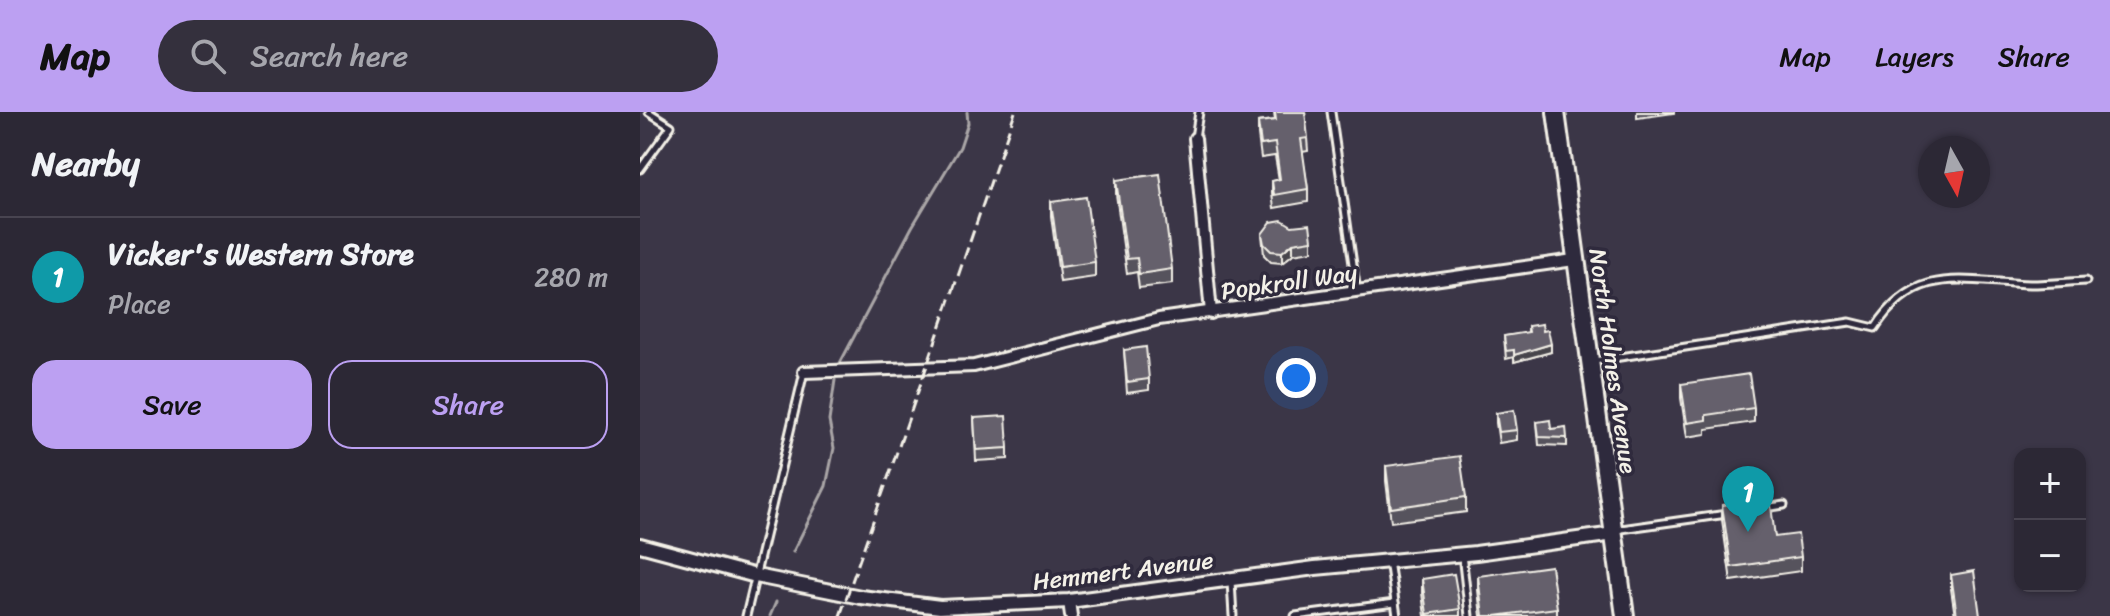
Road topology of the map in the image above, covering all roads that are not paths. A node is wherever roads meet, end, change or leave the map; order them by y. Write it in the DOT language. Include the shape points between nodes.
graph roads {
  1 [pos="649,112"];
  2 [pos="1199,112"];
  3 [pos="1331,112"];
  4 [pos="1556,112"];
  5 [pos="1195,138"];
  6 [pos="640,169"];
  7 [pos="1574,260"];
  8 [pos="2086,281"];
  9 [pos="1357,293"];
  10 [pos="1211,313"];
  11 [pos="1589,361"];
  12 [pos="804,372"];
  13 [pos="1784,505"];
  14 [pos="1754,510"];
  15 [pos="1739,512"];
  16 [pos="1614,532"];
  17 [pos="640,545"];
  18 [pos="1462,554"];
  19 [pos="1389,559"];
  20 [pos="756,576"];
  21 [pos="1231,580"];
  22 [pos="1069,601"];
  23 [pos="1395,603"];
  24 [pos="746,616"];
  25 [pos="1071,616"];
  26 [pos="1233,616"];
  27 [pos="1295,616"];
  28 [pos="1397,616"];
  29 [pos="1469,616"];
  30 [pos="1625,616"];
  1 -- 6 [label="lane" via="671,126"];
  2 -- 5 [label="lane"];
  3 -- 9 [label="lane"];
  4 -- 7 [label="main road, North Holmes Avenue"];
  5 -- 10 [label="street"];
  7 -- 9 [label="street, Popkroll Way"];
  7 -- 11 [label="main road, North Holmes Avenue"];
  8 -- 11 [label="lane" via="2030,284 1959,277 1908,291 1890,304 1875,328 1850,322"];
  9 -- 10 [label="street, Popkroll Way"];
  10 -- 12 [label="street, Popkroll Way" via="1159,319 974,366"];
  11 -- 16 [label="main road, North Holmes Avenue"];
  12 -- 20 [label="lane"];
  13 -- 14 [label="lane"];
  15 -- 16 [label="lane"];
  16 -- 18 [label="street, Hemmert Avenue"];
  16 -- 30 [label="main road, North Holmes Avenue"];
  17 -- 20 [label="street, Hemmert Avenue"];
  18 -- 19 [label="street, Hemmert Avenue"];
  18 -- 29 [label="lane"];
  19 -- 21 [label="street, Hemmert Avenue"];
  19 -- 23 [label="lane"];
  20 -- 22 [label="street, Hemmert Avenue" via="940,607"];
  20 -- 24 [label="lane"];
  21 -- 22 [label="street, Hemmert Avenue"];
  21 -- 26 [label="lane"];
  22 -- 25 [label="street"];
  23 -- 27 [label="lane"];
  23 -- 28 [label="lane"];
}
